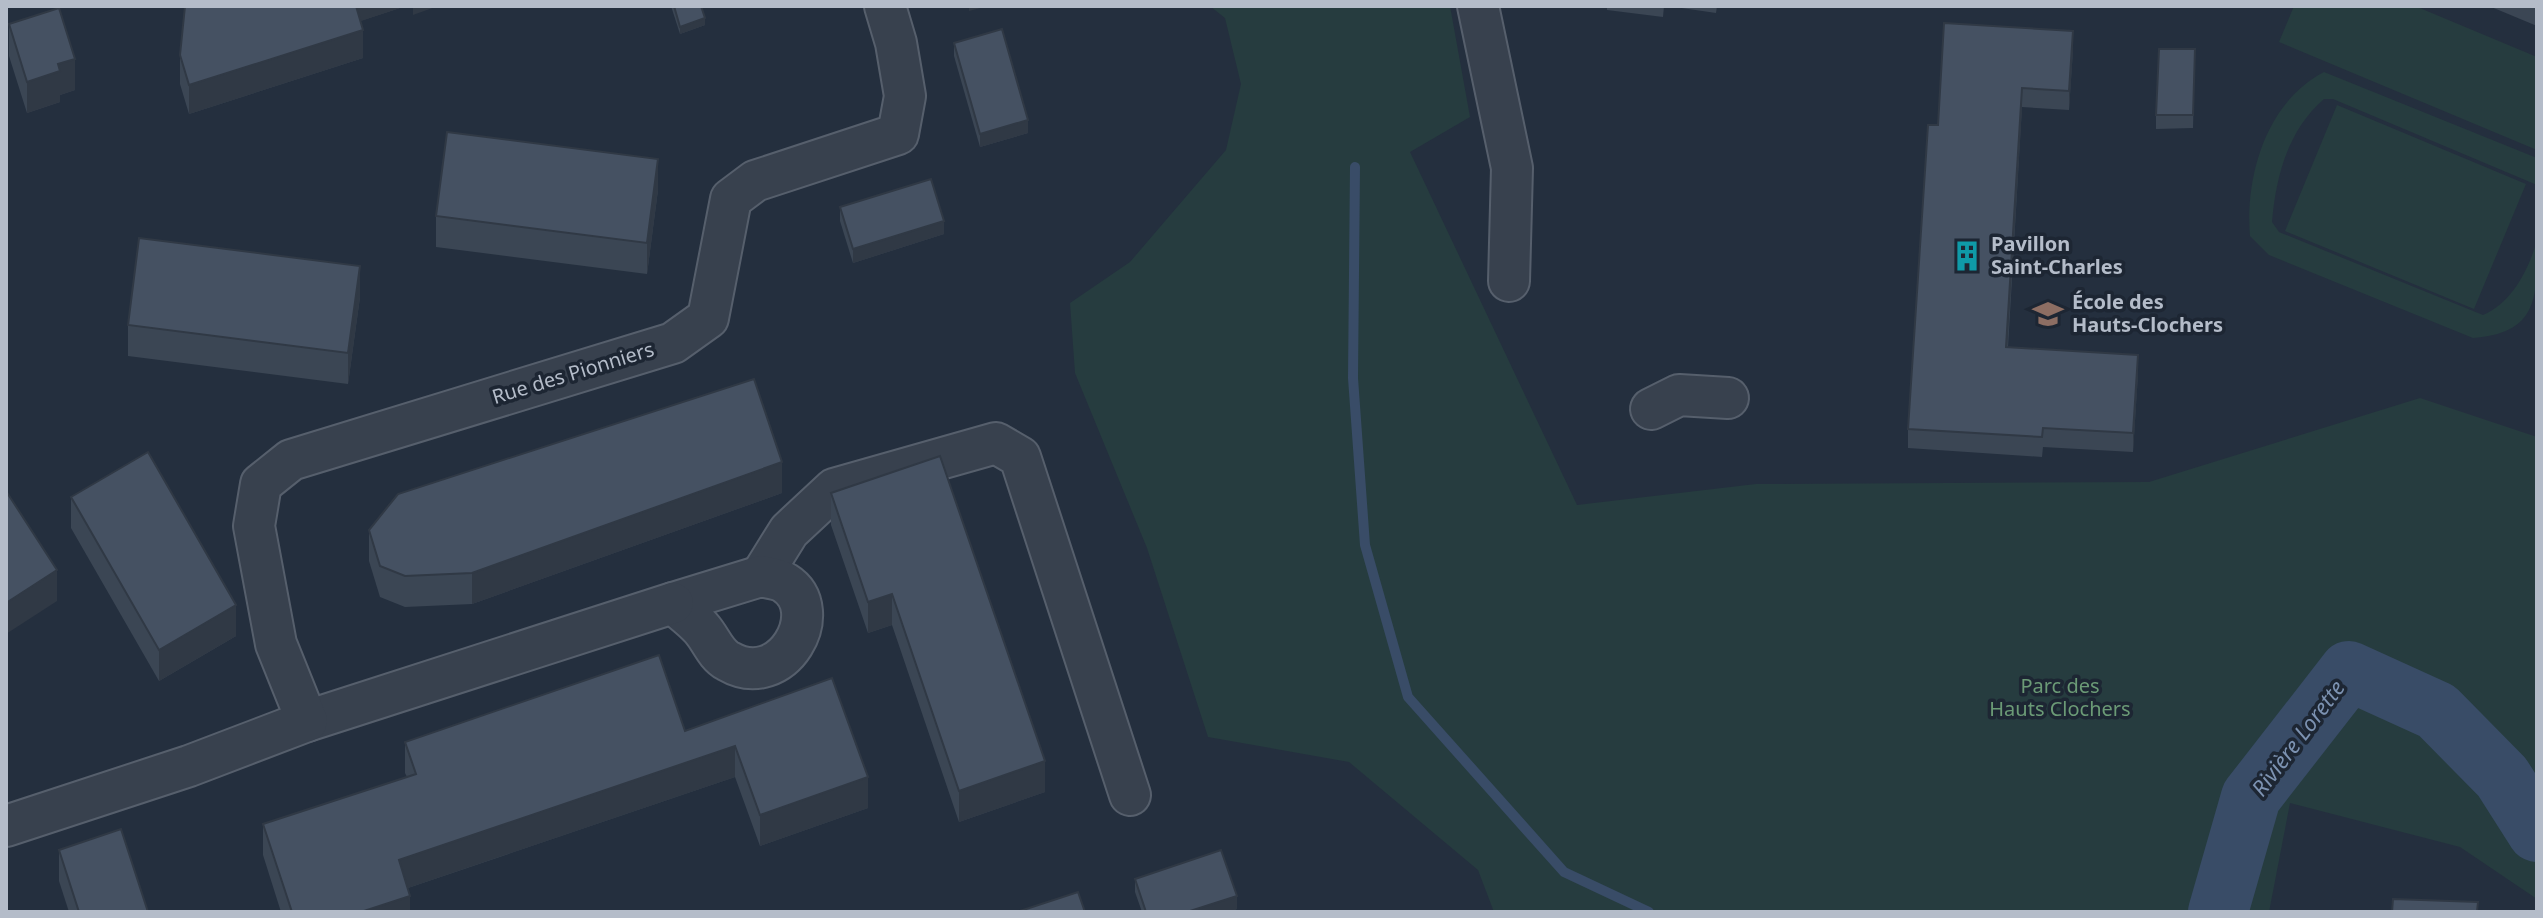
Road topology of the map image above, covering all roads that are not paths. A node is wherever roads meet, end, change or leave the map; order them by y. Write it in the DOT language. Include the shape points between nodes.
graph roads {
  1 [pos="885,6"];
  2 [pos="1478,6"];
  3 [pos="1509,281"];
  4 [pos="1728,398"];
  5 [pos="1651,409"];
  6 [pos="761,576"];
  7 [pos="673,603"];
  8 [pos="307,721"];
  9 [pos="1130,795"];
  10 [pos="6,826"];
  1 -- 8 [label="street, Rue des Pionniers" via="905,96 898,134 755,181 731,199 708,318 673,343 291,460 261,484 254,526 276,644"];
  2 -- 3 [label="street" via="1512,168"];
  4 -- 5 [label="street" via="1679,395"];
  6 -- 7 [label="street"];
  6 -- 7 [label="street" via="786,584 801,613 795,644 772,664 757,668 727,661"];
  6 -- 9 [label="street" via="789,531 834,489 996,443 1020,457"];
  7 -- 8 [label="street"];
  8 -- 10 [label="street"];
}
